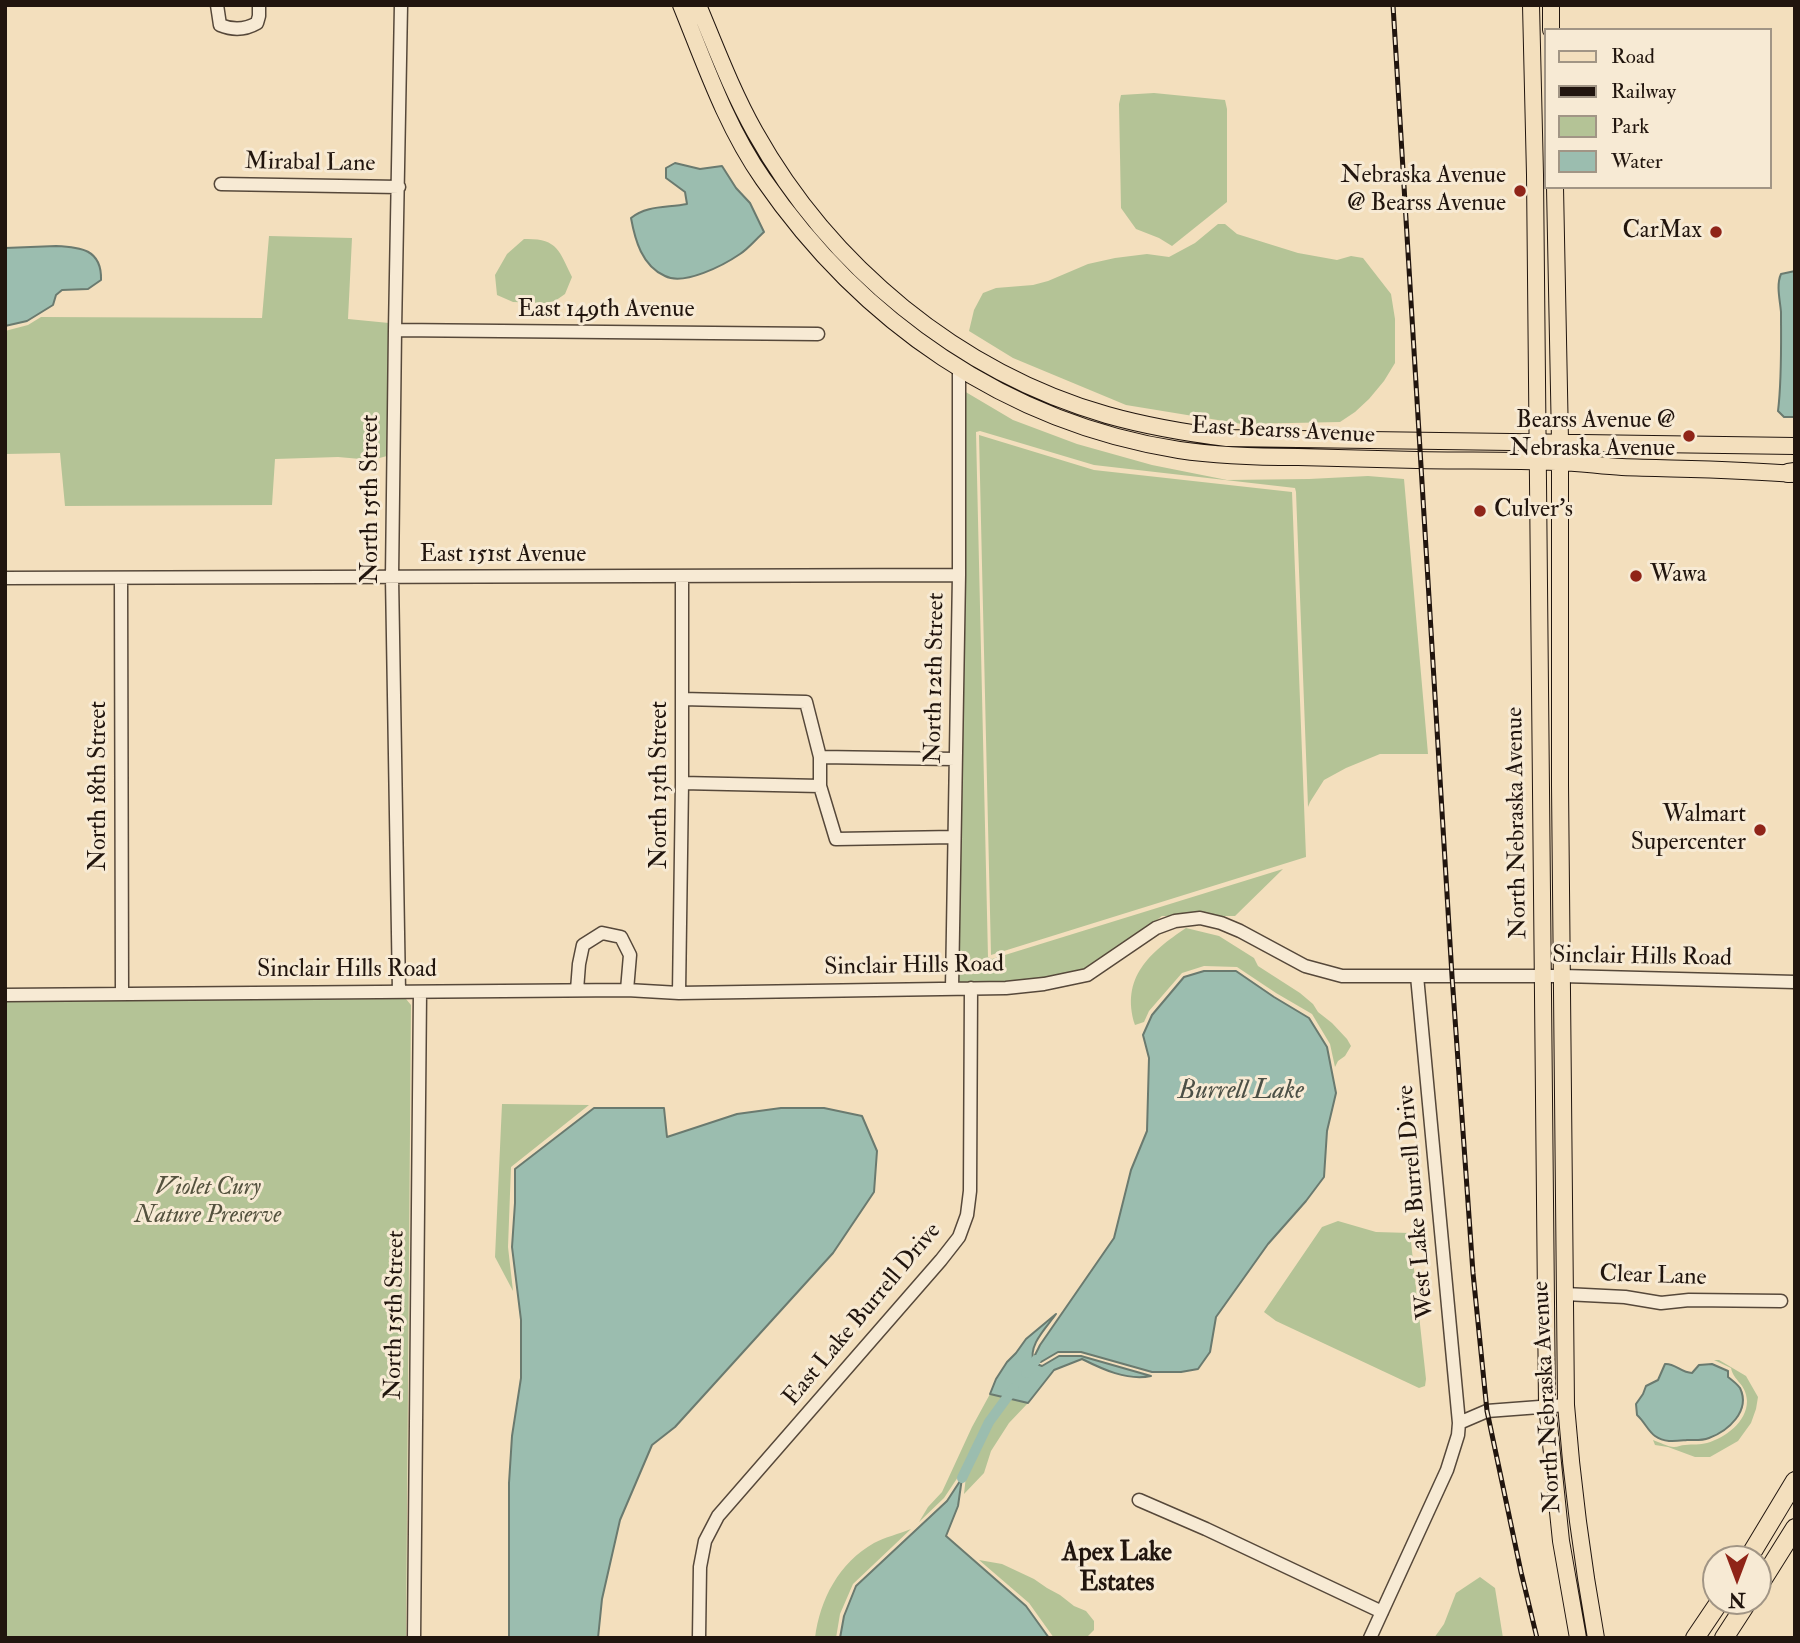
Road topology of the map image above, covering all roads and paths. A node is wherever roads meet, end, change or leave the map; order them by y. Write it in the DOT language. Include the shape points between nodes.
graph roads {
  1 [pos="217,5"];
  2 [pos="259,5"];
  3 [pos="401,5"];
  4 [pos="681,5"];
  5 [pos="698,5"];
  6 [pos="1531,5"];
  7 [pos="1551,5"];
  8 [pos="1551,28"];
  9 [pos="1540,142"];
  10 [pos="221,184"];
  11 [pos="398,187"];
  12 [pos="1555,189"];
  13 [pos="395,330"];
  14 [pos="818,334"];
  15 [pos="959,369"];
  16 [pos="1560,441"];
  17 [pos="1537,442"];
  18 [pos="1795,446"];
  19 [pos="1537,461"];
  20 [pos="1560,462"];
  21 [pos="1792,473"];
  22 [pos="958,575"];
  23 [pos="392,577"];
  24 [pos="682,577"];
  25 [pos="5,578"];
  26 [pos="121,579"];
  27 [pos="682,699"];
  28 [pos="1540,699"];
  29 [pos="820,757"];
  30 [pos="955,759"];
  31 [pos="682,783"];
  32 [pos="1560,785"];
  33 [pos="820,786"];
  34 [pos="954,837"];
  35 [pos="1417,976"];
  36 [pos="1542,976"];
  37 [pos="1562,976"];
  38 [pos="1795,982"];
  39 [pos="952,988"];
  40 [pos="971,988"];
  41 [pos="577,990"];
  42 [pos="627,990"];
  43 [pos="399,992"];
  44 [pos="420,992"];
  45 [pos="680,993"];
  46 [pos="121,994"];
  47 [pos="5,995"];
  48 [pos="1543,1081"];
  49 [pos="1564,1180"];
  50 [pos="1545,1202"];
  51 [pos="1565,1294"];
  52 [pos="1781,1301"];
  53 [pos="1547,1405"];
  54 [pos="1566,1405"];
  55 [pos="1459,1423"];
  56 [pos="1795,1481"];
  57 [pos="1139,1500"];
  58 [pos="1795,1528"];
  59 [pos="1756,1545"];
  60 [pos="1772,1565"];
  61 [pos="1382,1612"];
  62 [pos="1711,1615"];
  63 [pos="1739,1615"];
  64 [pos="414,1638"];
  65 [pos="699,1638"];
  66 [pos="1370,1638"];
  67 [pos="1578,1638"];
  68 [pos="1597,1638"];
  69 [pos="1695,1638"];
  70 [pos="1724,1638"];
  1 -- 2 [label="street" via="219,25 237,29 257,23"];
  3 -- 11 [label="street, North 15th Street"];
  4 -- 15 [label="main road, East Bearss Avenue" via="736,135 801,230 870,303"];
  5 -- 17 [label="main road, East Bearss Avenue" via="754,131 821,228 870,280 909,312 960,349 1014,378 1108,415 1227,438"];
  6 -- 9 [label="main road, North Nebraska Avenue"];
  7 -- 8 [label="main road"];
  9 -- 17 [label="main road, North Nebraska Avenue"];
  10 -- 11 [label="street, Mirabal Lane"];
  11 -- 13 [label="street, North 15th Street"];
  12 -- 16 [label="main road, North Nebraska Avenue"];
  13 -- 14 [label="street, East 149th Avenue"];
  13 -- 23 [label="street, North 15th Street"];
  15 -- 19 [label="main road, East Bearss Avenue" via="1059,418 1177,450 1233,456"];
  15 -- 22 [label="street, North 12th Street"];
  16 -- 17 [label="main road, East Bearss Avenue"];
  16 -- 18 [label="main road, East Bearss Avenue"];
  16 -- 20 [label="main road, North Nebraska Avenue"];
  17 -- 19 [label="main road, North Nebraska Avenue"];
  19 -- 20 [label="main road, East Bearss Avenue"];
  19 -- 28 [label="main road, North Nebraska Avenue"];
  20 -- 21 [label="main road, East Bearss Avenue"];
  20 -- 32 [label="main road, North Nebraska Avenue"];
  22 -- 24 [label="street, East 151st Avenue"];
  22 -- 30 [label="street, North 12th Street"];
  23 -- 24 [label="street, East 151st Avenue"];
  23 -- 26 [label="street, East 151st Avenue"];
  23 -- 43 [label="street, North 15th Street"];
  24 -- 27 [label="street, North 13th Street"];
  25 -- 26 [label="street, East 151st Avenue"];
  26 -- 46 [label="street, North 18th Street"];
  27 -- 29 [label="street" via="806,702"];
  27 -- 31 [label="street, North 13th Street"];
  28 -- 32 [label="main road" via="1546,700 1552,712 1552,770"];
  28 -- 36 [label="main road, North Nebraska Avenue"];
  29 -- 30 [label="street"];
  29 -- 33 [label="street"];
  30 -- 34 [label="street, North 12th Street"];
  31 -- 33 [label="street"];
  31 -- 45 [label="street, North 13th Street"];
  32 -- 37 [label="main road, North Nebraska Avenue"];
  33 -- 34 [label="street" via="836,839"];
  34 -- 39 [label="street, North 12th Street"];
  35 -- 36 [label="street, Sinclair Hills Road"];
  35 -- 40 [label="street, Sinclair Hills Road" via="1323,972 1221,923 1200,918 1156,928 1087,975 1044,984"];
  35 -- 55 [label="street, West Lake Burrell Drive"];
  36 -- 37 [label="street, Sinclair Hills Road"];
  36 -- 48 [label="main road, North Nebraska Avenue"];
  37 -- 38 [label="street, Sinclair Hills Road"];
  37 -- 49 [label="main road, North Nebraska Avenue"];
  39 -- 40 [label="street, Sinclair Hills Road"];
  39 -- 45 [label="street, Sinclair Hills Road"];
  40 -- 65 [label="street, East Lake Burrell Drive" via="970,1191 960,1237 718,1516 705,1541 700,1567"];
  41 -- 42 [label="street, Sinclair Hills Road"];
  41 -- 42 [label="street" via="583,945 602,933 621,937 630,955"];
  41 -- 44 [label="street, Sinclair Hills Road"];
  42 -- 45 [label="street, Sinclair Hills Road"];
  43 -- 44 [label="street, Sinclair Hills Road"];
  43 -- 46 [label="street, Sinclair Hills Road"];
  44 -- 64 [label="street, North 15th Street"];
  46 -- 47 [label="street, Sinclair Hills Road"];
  48 -- 49 [label="main road" via="1553,1105 1554,1162"];
  48 -- 50 [label="main road, North Nebraska Avenue"];
  49 -- 51 [label="main road, North Nebraska Avenue"];
  50 -- 51 [label="main road" via="1554,1212 1556,1279"];
  50 -- 53 [label="main road, North Nebraska Avenue"];
  51 -- 52 [label="street, Clear Lane" via="1661,1303"];
  51 -- 54 [label="main road, North Nebraska Avenue"];
  53 -- 54 [label="street"];
  53 -- 55 [label="street" via="1487,1411"];
  53 -- 67 [label="main road, North Nebraska Avenue" via="1561,1541"];
  54 -- 68 [label="main road, North Nebraska Avenue" via="1573,1494"];
  55 -- 61 [label="street, West Lake Burrell Drive" via="1447,1470"];
  56 -- 59 [label="highway"];
  57 -- 61 [label="street"];
  58 -- 60 [label="highway"];
  61 -- 66 [label="street, West Lake Burrell Drive"];
  62 -- 69 [label="highway"];
  63 -- 70 [label="highway"];
}
